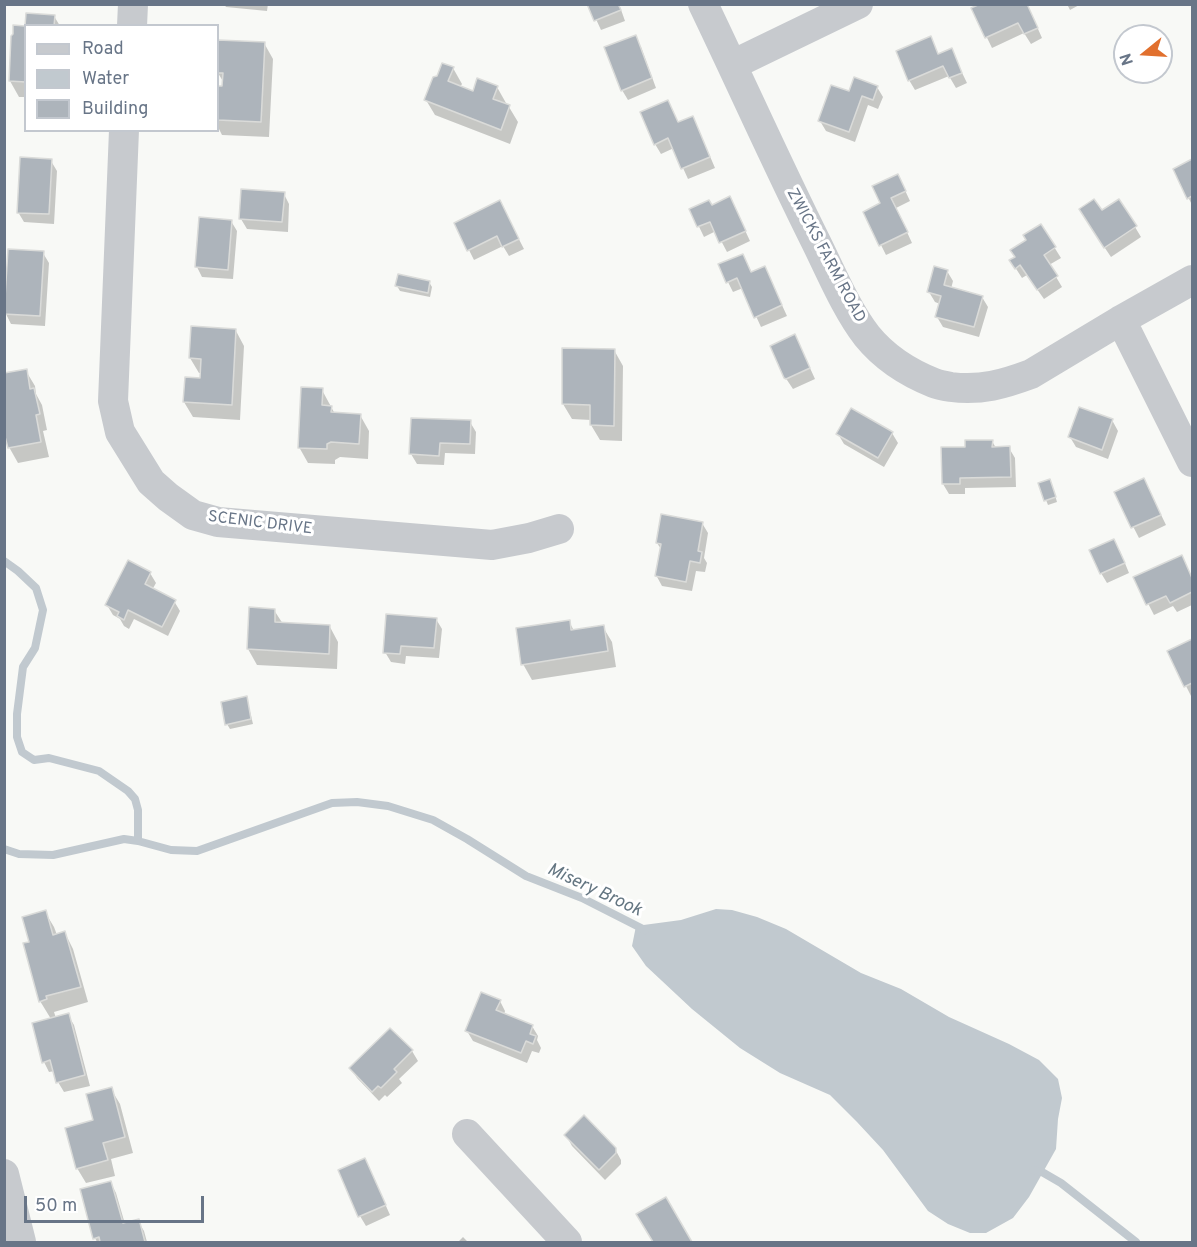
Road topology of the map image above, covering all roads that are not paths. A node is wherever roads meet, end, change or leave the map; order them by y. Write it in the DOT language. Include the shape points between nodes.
graph roads {
  1 [pos="133,4"];
  2 [pos="704,4"];
  3 [pos="858,4"];
  4 [pos="132,24"];
  5 [pos="732,65"];
  6 [pos="124,132"];
  7 [pos="1192,280"];
  8 [pos="1121,320"];
  9 [pos="1192,462"];
  10 [pos="559,529"];
  11 [pos="467,1134"];
  12 [pos="4,1174"];
  13 [pos="21,1242"];
  14 [pos="567,1242"];
  1 -- 4 [label="street"];
  2 -- 5 [label="street, ZWICKS FARM ROAD"];
  3 -- 5 [label="street"];
  5 -- 8 [label="street, ZWICKS FARM ROAD" via="853,314 888,356 913,373 936,384 986,388 1031,374"];
  6 -- 10 [label="street, SCENIC DRIVE" via="113,401 120,432 151,482 194,515 218,522 492,545"];
  7 -- 8 [label="street, ZWICKS FARM ROAD"];
  8 -- 9 [label="street"];
  11 -- 14 [label="street"];
  12 -- 13 [label="street"];
}
